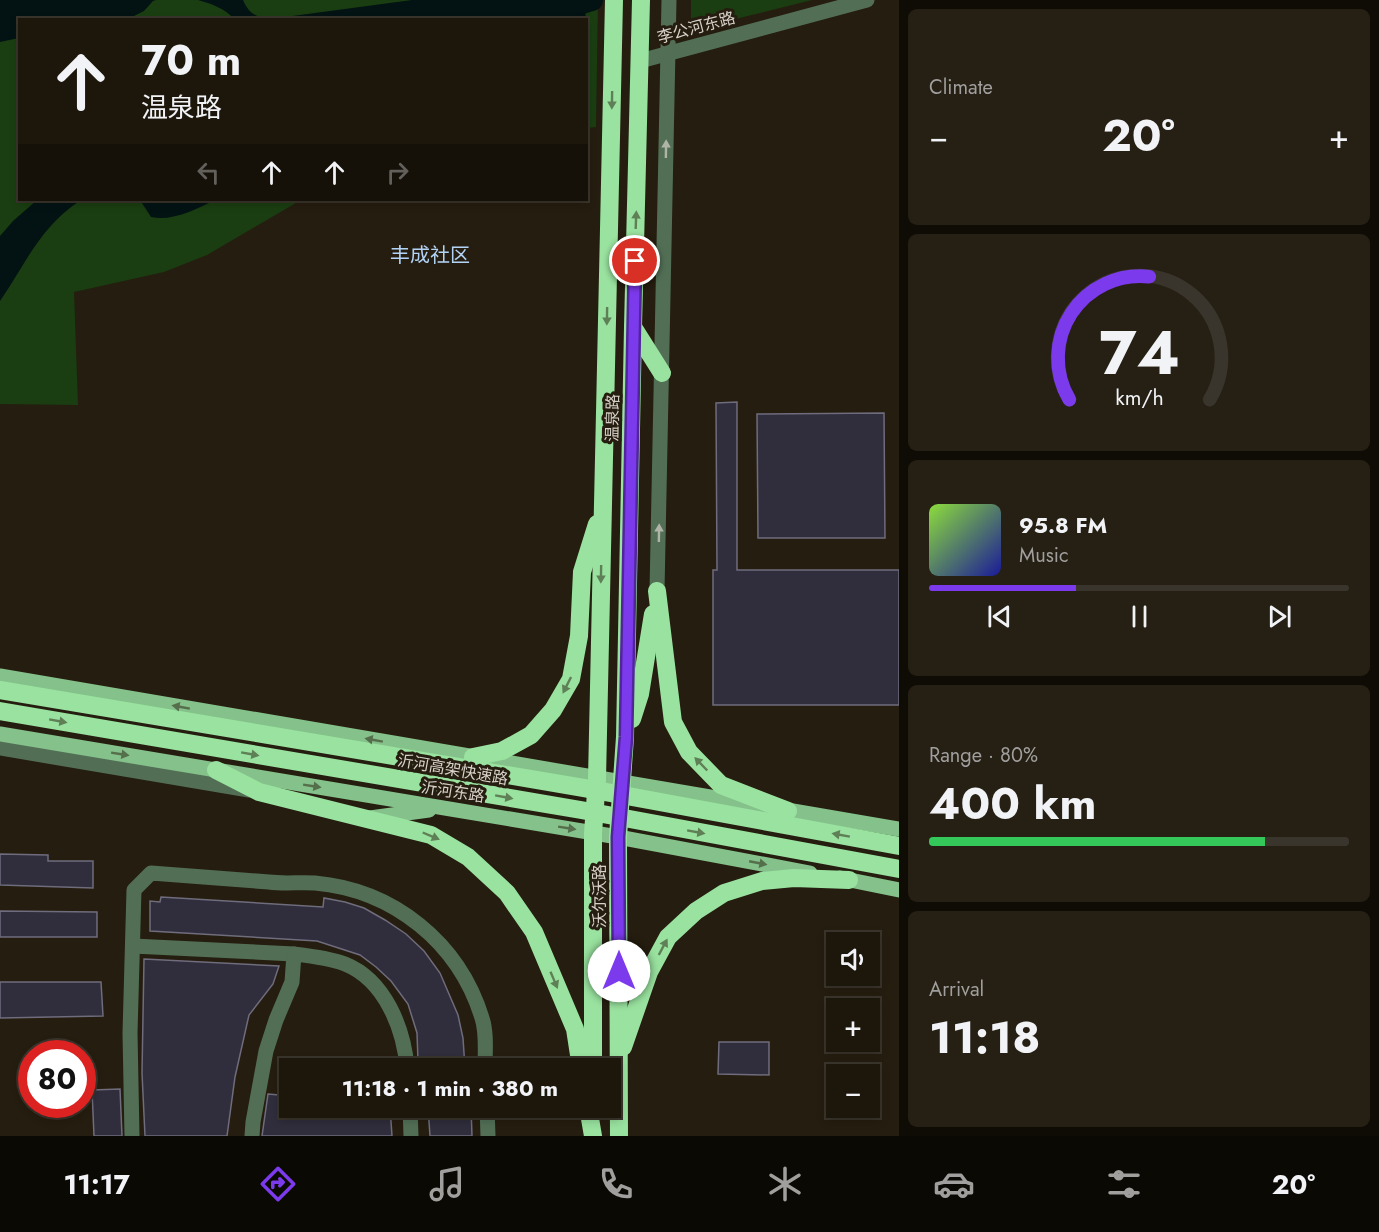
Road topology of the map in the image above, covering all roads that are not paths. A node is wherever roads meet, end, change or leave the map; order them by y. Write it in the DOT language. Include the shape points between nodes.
graph roads {
  1 [pos="614,0"];
  2 [pos="641,0"];
  3 [pos="669,0"];
  4 [pos="867,0"];
  5 [pos="667,54"];
  6 [pos="640,61"];
  7 [pos="633,327"];
  8 [pos="662,373"];
  9 [pos="603,506"];
  10 [pos="657,591"];
  11 [pos="579,636"];
  12 [pos="0,676"];
  13 [pos="599,684"];
  14 [pos="0,690"];
  15 [pos="0,711"];
  16 [pos="0,734"];
  17 [pos="626,737"];
  18 [pos="0,748"];
  19 [pos="473,758"];
  20 [pos="216,770"];
  21 [pos="597,779"];
  22 [pos="622,783"];
  23 [pos="259,792"];
  24 [pos="446,808"];
  25 [pos="788,811"];
  26 [pos="367,819"];
  27 [pos="899,829"];
  28 [pos="593,833"];
  29 [pos="618,837"];
  30 [pos="899,846"];
  31 [pos="899,869"];
  32 [pos="849,880"];
  33 [pos="899,890"];
  34 [pos="133,946"];
  35 [pos="294,954"];
  36 [pos="405,1058"];
  37 [pos="485,1058"];
  38 [pos="580,1058"];
  39 [pos="593,1058"];
  40 [pos="619,1058"];
  41 [pos="620,1058"];
  42 [pos="410,1118"];
  43 [pos="487,1118"];
  44 [pos="590,1118"];
  45 [pos="593,1118"];
  46 [pos="619,1118"];
  47 [pos="132,1136"];
  48 [pos="252,1136"];
  49 [pos="411,1136"];
  50 [pos="488,1136"];
  51 [pos="593,1136"];
  52 [pos="619,1136"];
  1 -- 9 [label="highway, 温泉路, one-way"];
  2 -- 6 [label="highway, 温泉路"];
  3 -- 5 [label="street"];
  4 -- 5 [label="street, 李公河东路"];
  5 -- 6 [label="street, 李公河东路"];
  8 -- 5 [label="street, one-way"];
  7 -- 6 [label="highway, 温泉路, one-way"];
  7 -- 8 [label="highway"];
  7 -- 17 [label="highway, 温泉路"];
  10 -- 8 [label="street, one-way"];
  9 -- 11 [label="highway" via="582,572"];
  9 -- 13 [label="highway, 温泉路, one-way"];
  10 -- 17 [label="highway" via="640,694"];
  25 -- 10 [label="highway, one-way" via="720,784 689,752 673,722"];
  11 -- 13 [label="highway"];
  11 -- 19 [label="highway, one-way" via="571,679 553,710 531,735 502,751"];
  19 -- 12 [label="main road, one-way"];
  13 -- 21 [label="highway, 温泉路"];
  30 -- 14 [label="highway, 沂河高架快速路, one-way, bridge" via="572,786"];
  15 -- 31 [label="highway, 沂河高架快速路, one-way, bridge"];
  16 -- 20 [label="main road, 沂河东路, one-way"];
  17 -- 22 [label="highway, 温泉路"];
  18 -- 23 [label="street"];
  19 -- 21 [label="main road"];
  20 -- 23 [label="highway"];
  20 -- 24 [label="main road, 沂河东路, one-way"];
  21 -- 22 [label="main road"];
  21 -- 28 [label="highway, 温泉路"];
  22 -- 25 [label="main road"];
  22 -- 29 [label="highway, 温泉路"];
  23 -- 26 [label="highway"];
  24 -- 26 [label="main road"];
  24 -- 28 [label="main road, 沂河东路, one-way"];
  25 -- 27 [label="main road"];
  26 -- 38 [label="highway, one-way" via="431,835 468,857 507,893 534,932 575,1029"];
  28 -- 29 [label="main road, 沂河东路"];
  28 -- 39 [label="highway, 沃尔沃路"];
  29 -- 32 [label="main road, 沂河东路, one-way"];
  29 -- 40 [label="highway, 沃尔沃路"];
  32 -- 33 [label="main road, 沂河东路"];
  41 -- 32 [label="highway, one-way" via="654,963 668,937 696,911 724,893 762,881"];
  34 -- 35 [label="street"];
  34 -- 37 [label="street" via="134,890 151,873 345,888 411,917 440,943 466,979 483,1020"];
  34 -- 47 [label="street"];
  35 -- 36 [label="street" via="347,965 370,981 386,1000 399,1026"];
  35 -- 48 [label="street" via="292,982 266,1051"];
  42 -- 49 [label="street"];
  43 -- 50 [label="street"];
  44 -- 51 [label="highway"];
  45 -- 51 [label="highway"];
  46 -- 52 [label="highway, 沃尔沃路"];
}
